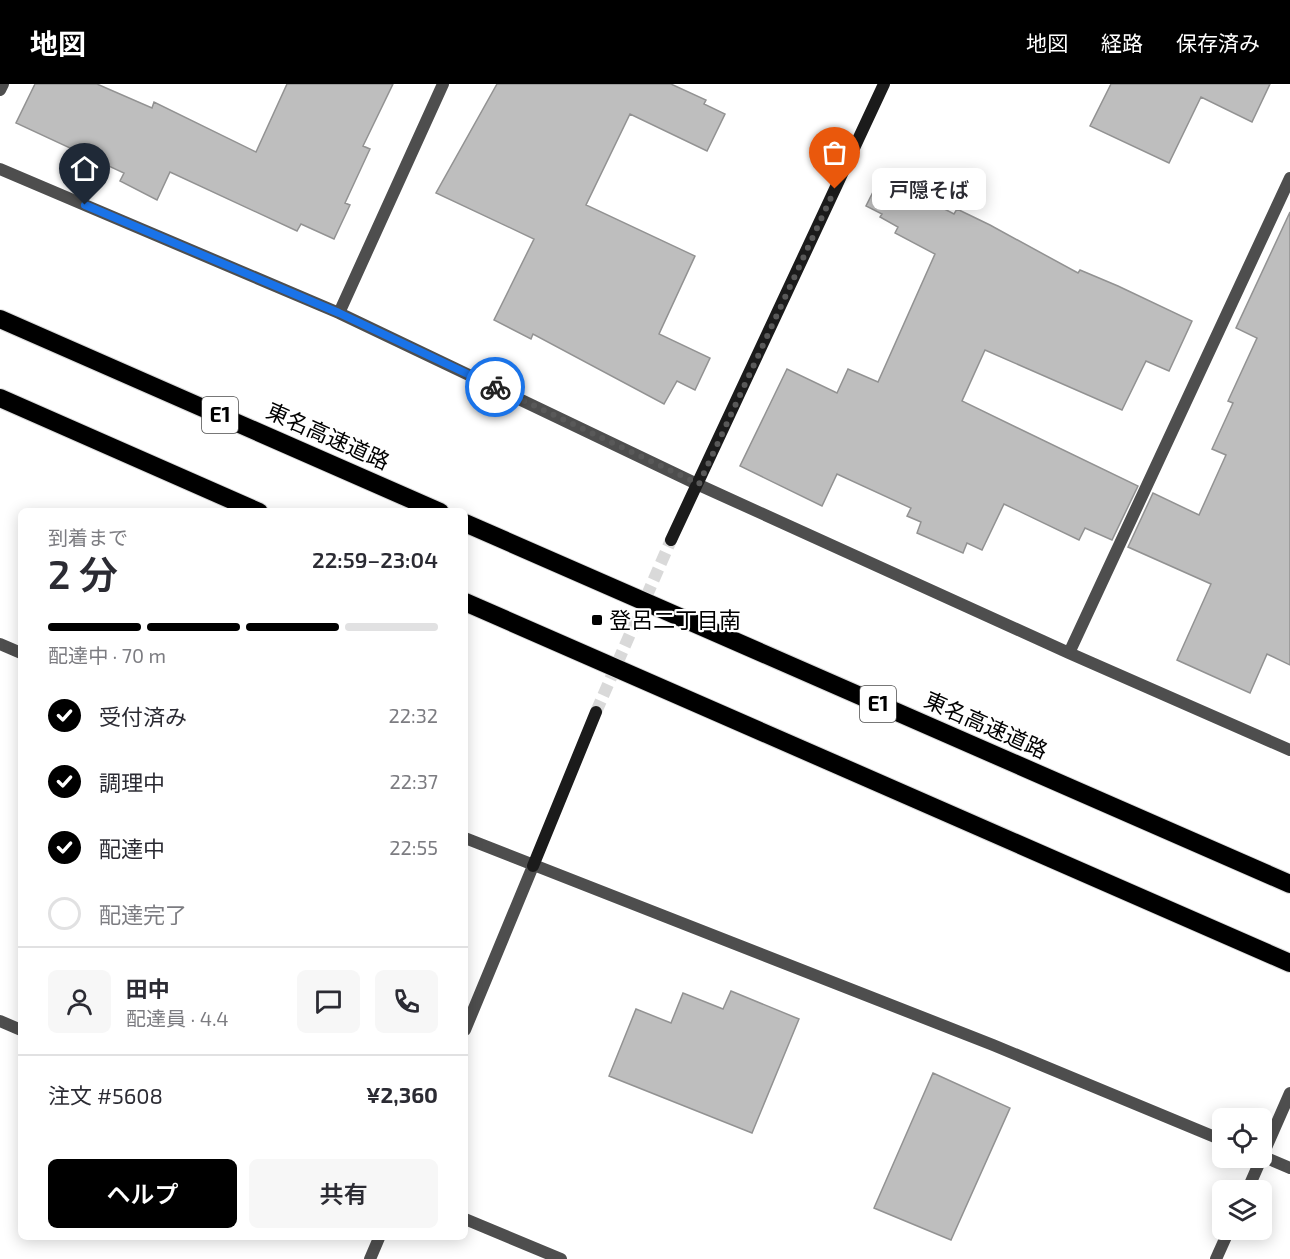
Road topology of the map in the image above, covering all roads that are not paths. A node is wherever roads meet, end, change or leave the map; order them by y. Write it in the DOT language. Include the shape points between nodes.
graph roads {
  1 [pos="3,84"];
  2 [pos="442,84"];
  3 [pos="884,84"];
  4 [pos="0,90"];
  5 [pos="0,169"];
  6 [pos="1290,178"];
  7 [pos="339,313"];
  8 [pos="0,319"];
  9 [pos="0,398"];
  10 [pos="699,484"];
  11 [pos="250,508"];
  12 [pos="431,508"];
  13 [pos="468,524"];
  14 [pos="671,540"];
  15 [pos="468,603"];
  16 [pos="0,644"];
  17 [pos="18,652"];
  18 [pos="1069,653"];
  19 [pos="596,712"];
  20 [pos="1290,750"];
  21 [pos="468,839"];
  22 [pos="533,866"];
  23 [pos="1290,884"];
  24 [pos="1290,963"];
  25 [pos="0,1022"];
  26 [pos="468,1023"];
  27 [pos="18,1029"];
  28 [pos="1290,1093"];
  29 [pos="1272,1134"];
  30 [pos="1212,1136"];
  31 [pos="1272,1160"];
  32 [pos="1290,1168"];
  33 [pos="468,1220"];
  34 [pos="378,1240"];
  35 [pos="1225,1240"];
  36 [pos="370,1259"];
  37 [pos="561,1259"];
  38 [pos="1216,1259"];
  1 -- 4 [label="street"];
  2 -- 7 [label="street"];
  3 -- 10 [label="street"];
  5 -- 7 [label="street"];
  6 -- 18 [label="street"];
  7 -- 10 [label="street"];
  8 -- 12 [label="highway, 東名高速道路 / E1"];
  9 -- 11 [label="highway"];
  10 -- 14 [label="street"];
  10 -- 18 [label="street"];
  13 -- 23 [label="highway, 東名高速道路 / E1"];
  15 -- 24 [label="highway"];
  16 -- 17 [label="street"];
  18 -- 20 [label="street"];
  19 -- 22 [label="street"];
  21 -- 22 [label="street"];
  22 -- 26 [label="street"];
  22 -- 30 [label="street" via="982,1041"];
  25 -- 27 [label="street"];
  28 -- 29 [label="street"];
  31 -- 32 [label="street"];
  33 -- 37 [label="street"];
  34 -- 36 [label="street"];
  35 -- 38 [label="street"];
}
